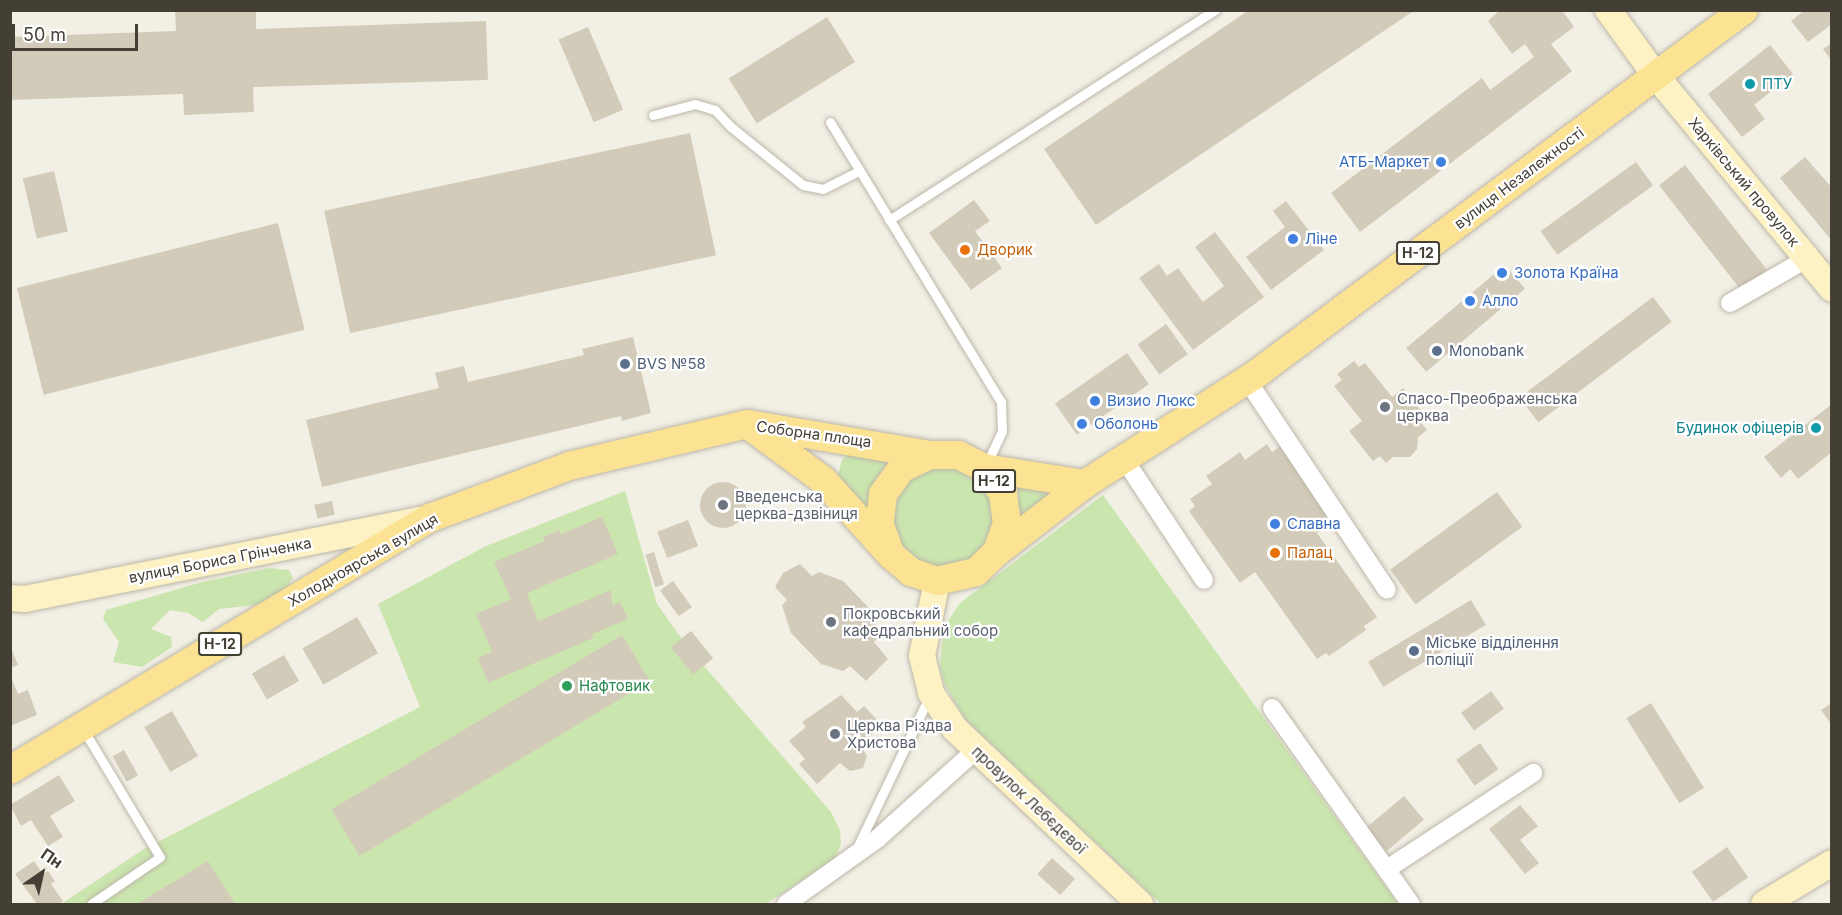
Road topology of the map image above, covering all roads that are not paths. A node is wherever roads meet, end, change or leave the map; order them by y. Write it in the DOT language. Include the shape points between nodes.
graph roads {
  1 [pos="1215,10"];
  2 [pos="1608,10"];
  3 [pos="1744,10"];
  4 [pos="1656,76"];
  5 [pos="653,115"];
  6 [pos="830,122"];
  7 [pos="859,171"];
  8 [pos="889,220"];
  9 [pos="1808,258"];
  10 [pos="1832,290"];
  11 [pos="1730,303"];
  12 [pos="1247,380"];
  13 [pos="748,424"];
  14 [pos="930,454"];
  15 [pos="1124,459"];
  16 [pos="984,468"];
  17 [pos="1085,483"];
  18 [pos="430,518"];
  19 [pos="997,552"];
  20 [pos="891,555"];
  21 [pos="1203,580"];
  22 [pos="937,581"];
  23 [pos="1387,590"];
  24 [pos="10,598"];
  25 [pos="931,693"];
  26 [pos="1272,708"];
  27 [pos="82,727"];
  28 [pos="976,750"];
  29 [pos="10,771"];
  30 [pos="1533,773"];
  31 [pos="853,856"];
  32 [pos="1832,863"];
  33 [pos="1387,869"];
  34 [pos="91,904"];
  35 [pos="786,904"];
  36 [pos="1140,904"];
  37 [pos="1411,904"];
  38 [pos="1764,904"];
  1 -- 8 [label="lane"];
  2 -- 4 [label="street, Харківський провулок"];
  3 -- 4 [label="main road, вулиця Незалежності / Н-12"];
  4 -- 9 [label="street, Харківський провулок"];
  4 -- 12 [label="main road, вулиця Незалежності / Н-12"];
  5 -- 7 [label="lane" via="695,104 716,110 731,127 803,185 823,189"];
  6 -- 7 [label="lane"];
  7 -- 8 [label="lane"];
  8 -- 16 [label="lane" via="1001,402 1002,431"];
  9 -- 10 [label="street, Харківський провулок"];
  9 -- 11 [label="street"];
  12 -- 15 [label="main road, вулиця Незалежності / Н-12"];
  12 -- 23 [label="street"];
  13 -- 14 [label="main road, Соборна площа / Н-12"];
  13 -- 18 [label="main road, Холодноярська вулиця / Н-12" via="569,466"];
  13 -- 20 [label="main road, Соборна площа" via="824,480"];
  14 -- 16 [label="main road, Соборна площа / Н-12" via="959,455"];
  14 -- 20 [label="main road, Соборна площа / Н-12" via="902,468 884,494 880,525"];
  15 -- 17 [label="main road, вулиця Незалежності / Н-12"];
  15 -- 21 [label="street"];
  16 -- 17 [label="main road, Соборна площа / Н-12"];
  16 -- 19 [label="main road, Соборна площа / Н-12" via="1002,493 1007,523"];
  17 -- 19 [label="main road, Соборна площа / Н-12"];
  18 -- 24 [label="street, вулиця Бориса Грінченка" via="25,599"];
  18 -- 27 [label="main road, Холодноярська вулиця / Н-12"];
  19 -- 22 [label="main road, Соборна площа / Н-12" via="976,572"];
  20 -- 22 [label="main road, Соборна площа" via="911,572"];
  22 -- 25 [label="street, провулок Лебєдєвої" via="922,656"];
  25 -- 28 [label="street, провулок Лебєдєвої" via="955,729"];
  25 -- 31 [label="lane"];
  26 -- 33 [label="street"];
  27 -- 29 [label="main road, Холодноярська вулиця / Н-12"];
  27 -- 34 [label="lane" via="160,857"];
  28 -- 31 [label="street"];
  28 -- 36 [label="street, провулок Лебєдєвої"];
  30 -- 33 [label="street"];
  31 -- 35 [label="street"];
  32 -- 38 [label="street"];
  33 -- 37 [label="street"];
}
